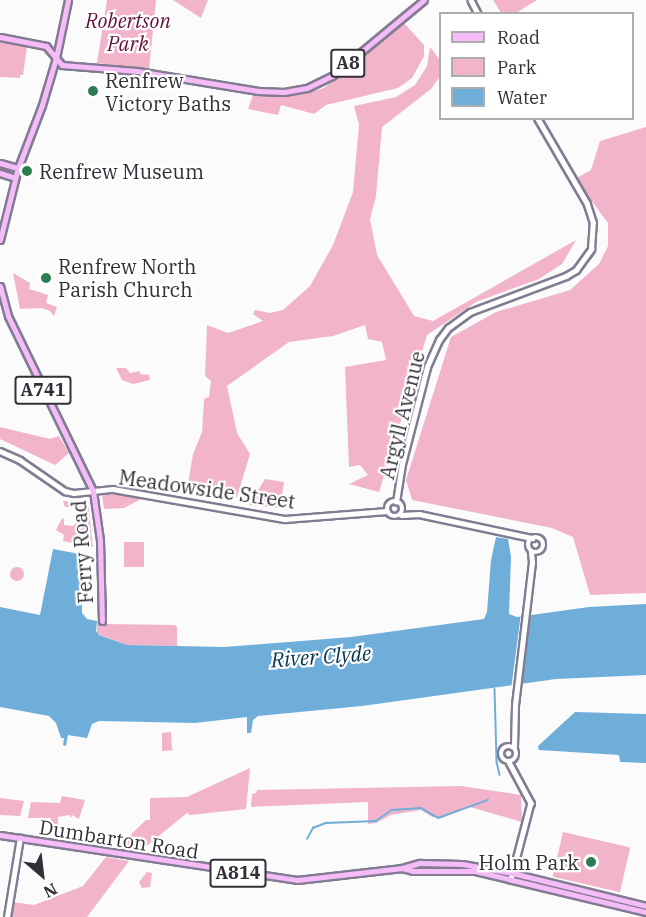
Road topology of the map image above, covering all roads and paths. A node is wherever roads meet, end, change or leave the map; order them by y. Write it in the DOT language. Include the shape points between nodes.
graph roads {
  1 [pos="68,0"];
  2 [pos="424,0"];
  3 [pos="0,37"];
  4 [pos="56,58"];
  5 [pos="538,120"];
  6 [pos="0,163"];
  7 [pos="18,168"];
  8 [pos="0,173"];
  9 [pos="15,178"];
  10 [pos="0,240"];
  11 [pos="0,286"];
  12 [pos="0,451"];
  13 [pos="93,490"];
  14 [pos="396,502"];
  15 [pos="402,507"];
  16 [pos="387,511"];
  17 [pos="412,513"];
  18 [pos="401,515"];
  19 [pos="520,537"];
  20 [pos="532,538"];
  21 [pos="528,546"];
  22 [pos="531,552"];
  23 [pos="537,554"];
  24 [pos="532,562"];
  25 [pos="102,621"];
  26 [pos="511,747"];
  27 [pos="515,759"];
  28 [pos="509,762"];
  29 [pos="515,770"];
  30 [pos="0,835"];
  31 [pos="20,838"];
  32 [pos="402,868"];
  33 [pos="512,876"];
  34 [pos="646,906"];
  35 [pos="646,912"];
  36 [pos="7,917"];
  1 -- 4 [label="main road"];
  2 -- 4 [label="main road, A8" via="327,79 294,91 258,91 137,71 63,65"];
  3 -- 4 [label="main road, A8" via="46,46"];
  4 -- 7 [label="main road"];
  5 -- 14 [label="street, Argyll Avenue" via="591,214 591,249 566,276 470,312 448,328 428,367"];
  6 -- 7 [label="main road"];
  7 -- 9 [label="main road"];
  8 -- 9 [label="main road"];
  9 -- 10 [label="main road"];
  11 -- 13 [label="main road, Ferry Road / A741" via="8,315"];
  12 -- 13 [label="street, Meadowside Street" via="65,491"];
  13 -- 16 [label="street, Meadowside Street" via="135,492 285,519"];
  13 -- 25 [label="main road, Ferry Road / A741" via="100,540"];
  14 -- 15 [label="street"];
  14 -- 16 [label="street" via="389,504"];
  15 -- 17 [label="street"];
  15 -- 18 [label="street"];
  16 -- 18 [label="street" via="392,517"];
  17 -- 18 [label="street"];
  17 -- 19 [label="street" via="504,530"];
  19 -- 20 [label="street"];
  19 -- 21 [label="street"];
  20 -- 21 [label="street"];
  20 -- 23 [label="street" via="540,538 544,544"];
  21 -- 22 [label="street"];
  22 -- 23 [label="street"];
  22 -- 24 [label="street"];
  23 -- 24 [label="street"];
  24 -- 26 [label="street"];
  26 -- 27 [label="street" via="517,753"];
  26 -- 28 [label="street" via="502,754"];
  27 -- 28 [label="street"];
  27 -- 29 [label="street"];
  28 -- 29 [label="street"];
  29 -- 33 [label="street" via="531,803"];
  30 -- 31 [label="main road, Dumbarton Road / A814"];
  31 -- 32 [label="main road, Dumbarton Road / A814" via="297,880"];
  31 -- 36 [label="street"];
  32 -- 33 [label="main road, A814"];
  32 -- 33 [label="main road, Dumbarton Road / A814" via="411,864 462,864"];
  33 -- 34 [label="main road, A814"];
  33 -- 35 [label="main road, A814"];
}
